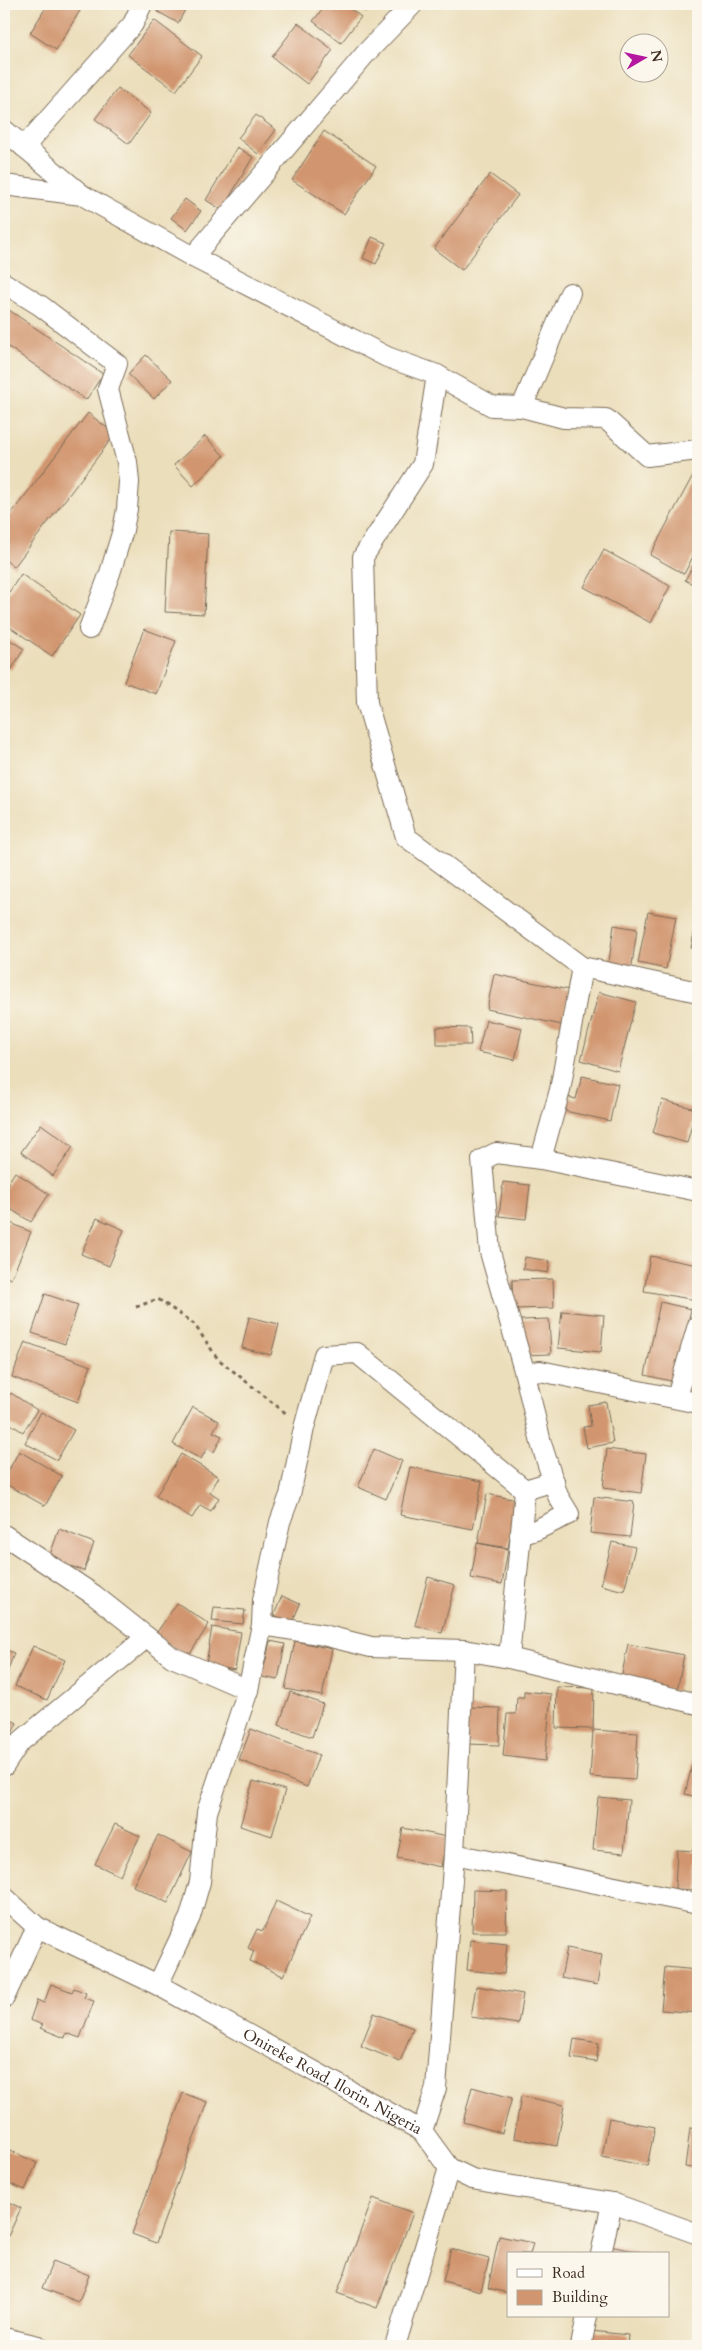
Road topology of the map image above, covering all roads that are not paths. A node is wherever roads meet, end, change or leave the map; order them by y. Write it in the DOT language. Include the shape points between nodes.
graph roads {
  1 [pos="142,4"];
  2 [pos="413,4"];
  3 [pos="4,130"];
  4 [pos="24,147"];
  5 [pos="4,185"];
  6 [pos="82,195"];
  7 [pos="192,257"];
  8 [pos="4,283"];
  9 [pos="570,293"];
  10 [pos="437,376"];
  11 [pos="522,407"];
  12 [pos="698,450"];
  13 [pos="89,629"];
  14 [pos="582,967"];
  15 [pos="698,992"];
  16 [pos="540,1159"];
  17 [pos="698,1191"];
  18 [pos="698,1325"];
  19 [pos="525,1374"];
  20 [pos="677,1397"];
  21 [pos="698,1403"];
  22 [pos="554,1481"];
  23 [pos="525,1490"];
  24 [pos="4,1535"];
  25 [pos="520,1535"];
  26 [pos="262,1625"];
  27 [pos="147,1637"];
  28 [pos="464,1650"];
  29 [pos="509,1658"];
  30 [pos="248,1690"];
  31 [pos="698,1704"];
  32 [pos="4,1766"];
  33 [pos="454,1854"];
  34 [pos="4,1897"];
  35 [pos="698,1904"];
  36 [pos="37,1928"];
  37 [pos="158,1985"];
  38 [pos="4,1998"];
  39 [pos="422,2131"];
  40 [pos="449,2168"];
  41 [pos="612,2203"];
  42 [pos="698,2234"];
  43 [pos="601,2252"];
  44 [pos="587,2318"];
  45 [pos="4,2338"];
  46 [pos="38,2346"];
  47 [pos="394,2346"];
  48 [pos="580,2346"];
  1 -- 4 [label="street" via="133,24"];
  2 -- 7 [label="street" via="367,52"];
  3 -- 4 [label="street"];
  4 -- 6 [label="street"];
  5 -- 6 [label="street"];
  6 -- 7 [label="street"];
  7 -- 10 [label="street" via="387,357"];
  8 -- 13 [label="street" via="41,306 116,364 108,389 129,482 123,530"];
  9 -- 11 [label="street"];
  10 -- 11 [label="street" via="492,406"];
  10 -- 14 [label="street" via="423,464 363,557 368,703 406,837"];
  11 -- 12 [label="street" via="564,418 606,419 647,456"];
  14 -- 15 [label="street"];
  14 -- 16 [label="street" via="560,1090"];
  16 -- 17 [label="street"];
  16 -- 19 [label="street" via="496,1153 482,1160 490,1252"];
  18 -- 20 [label="street"];
  19 -- 20 [label="street" via="540,1371"];
  19 -- 22 [label="street" via="541,1444"];
  20 -- 21 [label="street"];
  22 -- 23 [label="street"];
  22 -- 25 [label="street" via="558,1496 569,1514"];
  23 -- 25 [label="street"];
  23 -- 26 [label="street" via="357,1353 324,1355 290,1495 280,1522"];
  24 -- 27 [label="street" via="94,1596"];
  25 -- 29 [label="street"];
  26 -- 28 [label="street" via="371,1647"];
  26 -- 30 [label="street"];
  27 -- 30 [label="street" via="172,1657"];
  27 -- 32 [label="street" via="20,1742"];
  28 -- 29 [label="street"];
  28 -- 33 [label="street"];
  29 -- 31 [label="street"];
  30 -- 37 [label="street" via="207,1812 200,1882 190,1917"];
  33 -- 35 [label="street"];
  33 -- 39 [label="street" via="436,2088"];
  34 -- 36 [label="street, Onireke Road, Ilorin, Nigeria"];
  36 -- 37 [label="street, Onireke Road, Ilorin, Nigeria"];
  36 -- 38 [label="street"];
  37 -- 39 [label="street, Onireke Road, Ilorin, Nigeria"];
  39 -- 40 [label="street, Onireke Road, Ilorin, Nigeria"];
  40 -- 41 [label="street, Onireke Road, Ilorin, Nigeria" via="472,2179"];
  40 -- 47 [label="street"];
  41 -- 42 [label="street, Onireke Road, Ilorin, Nigeria"];
  41 -- 43 [label="street"];
  44 -- 48 [label="street"];
  45 -- 46 [label="street"];
}
